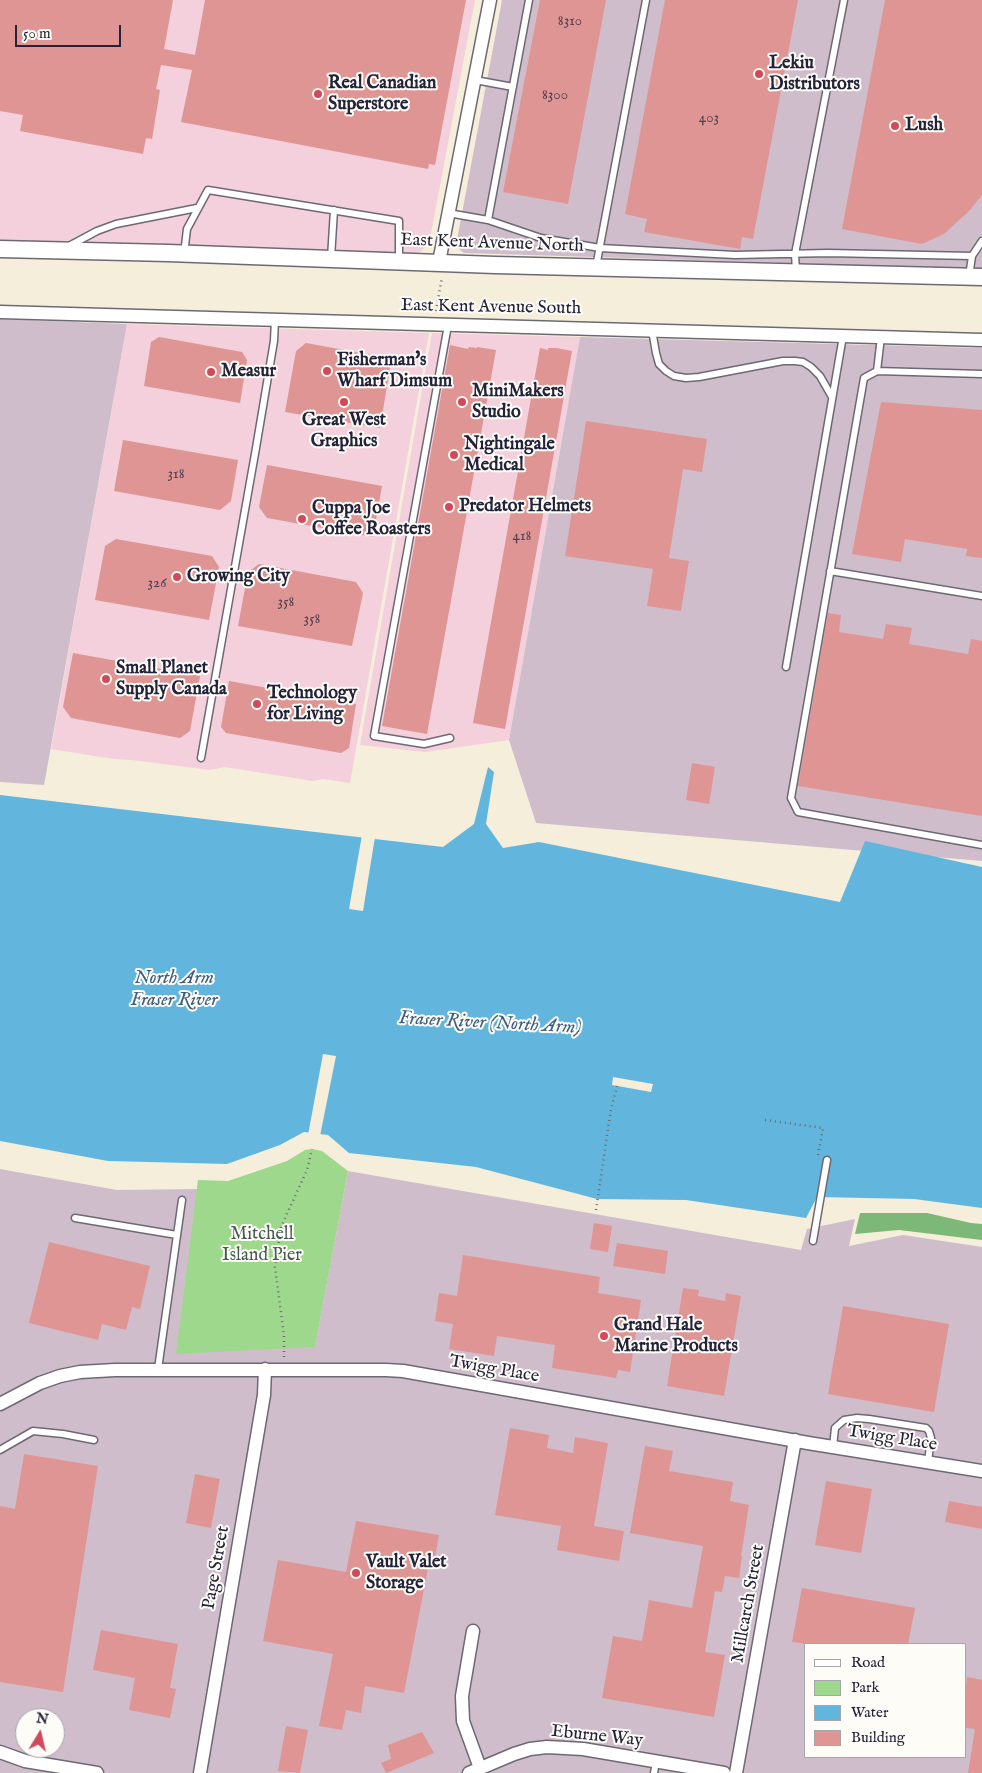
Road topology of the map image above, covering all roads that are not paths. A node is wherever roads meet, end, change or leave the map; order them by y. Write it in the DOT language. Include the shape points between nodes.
graph roads {
  1 [pos="490,0"];
  2 [pos="529,0"];
  3 [pos="646,0"];
  4 [pos="844,0"];
  5 [pos="475,80"];
  6 [pos="513,87"];
  7 [pos="197,208"];
  8 [pos="334,210"];
  9 [pos="448,213"];
  10 [pos="488,220"];
  11 [pos="982,242"];
  12 [pos="600,248"];
  13 [pos="0,249"];
  14 [pos="61,251"];
  15 [pos="184,254"];
  16 [pos="795,254"];
  17 [pos="972,256"];
  18 [pos="331,260"];
  19 [pos="399,262"];
  20 [pos="443,262"];
  21 [pos="596,267"];
  22 [pos="796,272"];
  23 [pos="975,277"];
  24 [pos="0,312"];
  25 [pos="275,320"];
  26 [pos="448,325"];
  27 [pos="652,330"];
  28 [pos="842,336"];
  29 [pos="881,337"];
  30 [pos="982,340"];
  31 [pos="877,371"];
  32 [pos="982,374"];
  33 [pos="832,397"];
  34 [pos="830,571"];
  35 [pos="982,596"];
  36 [pos="786,667"];
  37 [pos="450,738"];
  38 [pos="201,758"];
  39 [pos="982,845"];
  40 [pos="827,1160"];
  41 [pos="182,1200"];
  42 [pos="75,1218"];
  43 [pos="177,1235"];
  44 [pos="814,1241"];
  45 [pos="158,1369"];
  46 [pos="265,1370"];
  47 [pos="0,1404"];
  48 [pos="94,1440"];
  49 [pos="795,1440"];
  50 [pos="833,1447"];
  51 [pos="0,1450"];
  52 [pos="928,1462"];
  53 [pos="982,1472"];
  54 [pos="473,1631"];
  55 [pos="0,1752"];
  56 [pos="655,1767"];
  57 [pos="474,1770"];
  58 [pos="97,1773"];
  59 [pos="200,1773"];
  60 [pos="724,1773"];
  61 [pos="736,1773"];
  1 -- 5 [label="street"];
  2 -- 6 [label="lane"];
  3 -- 12 [label="lane"];
  4 -- 16 [label="lane"];
  5 -- 6 [label="lane"];
  5 -- 9 [label="street"];
  6 -- 10 [label="lane"];
  7 -- 8 [label="lane" via="208,190"];
  7 -- 14 [label="lane" via="116,224"];
  7 -- 15 [label="lane" via="187,229"];
  8 -- 18 [label="lane"];
  8 -- 19 [label="lane" via="399,221"];
  9 -- 10 [label="lane"];
  9 -- 20 [label="street"];
  10 -- 12 [label="lane" via="541,238"];
  11 -- 17 [label="lane"];
  12 -- 16 [label="lane" via="735,255"];
  12 -- 21 [label="lane"];
  13 -- 14 [label="street, East Kent Avenue North"];
  14 -- 15 [label="street, East Kent Avenue North"];
  15 -- 18 [label="street, East Kent Avenue North"];
  16 -- 17 [label="lane"];
  16 -- 22 [label="lane"];
  17 -- 23 [label="lane"];
  18 -- 19 [label="street, East Kent Avenue North"];
  19 -- 20 [label="street, East Kent Avenue North"];
  20 -- 21 [label="street, East Kent Avenue North"];
  21 -- 22 [label="street, East Kent Avenue North"];
  22 -- 23 [label="street, East Kent Avenue North"];
  24 -- 25 [label="street, East Kent Avenue South"];
  25 -- 26 [label="street, East Kent Avenue South"];
  25 -- 38 [label="lane" via="256,448"];
  26 -- 27 [label="street, East Kent Avenue South"];
  26 -- 37 [label="lane" via="374,736 424,744"];
  27 -- 28 [label="street, East Kent Avenue South"];
  27 -- 33 [label="lane" via="659,364 674,376 699,377 783,361 803,362 820,376"];
  28 -- 29 [label="street, East Kent Avenue South"];
  28 -- 33 [label="lane"];
  29 -- 30 [label="street, East Kent Avenue South"];
  29 -- 31 [label="lane"];
  31 -- 32 [label="lane"];
  31 -- 34 [label="lane" via="864,378"];
  33 -- 36 [label="lane"];
  34 -- 35 [label="lane"];
  34 -- 39 [label="lane" via="791,798 798,812"];
  40 -- 44 [label="lane"];
  41 -- 43 [label="lane"];
  42 -- 43 [label="lane"];
  43 -- 45 [label="lane"];
  45 -- 46 [label="street, Twigg Place"];
  45 -- 47 [label="street, Twigg Place" via="80,1372 60,1376"];
  46 -- 49 [label="street, Twigg Place" via="403,1371"];
  46 -- 59 [label="street, Page Street" via="264,1395"];
  48 -- 51 [label="lane" via="33,1431"];
  49 -- 50 [label="street, Twigg Place"];
  49 -- 61 [label="street, Millcarch Street"];
  50 -- 52 [label="street, Twigg Place"];
  50 -- 52 [label="lane" via="835,1428 844,1420 869,1419 926,1428 931,1438"];
  52 -- 53 [label="street, Twigg Place"];
  54 -- 57 [label="street" via="462,1696 463,1721"];
  55 -- 58 [label="street" via="25,1761"];
  56 -- 57 [label="street, Eburne Way" via="583,1750 547,1747 522,1752"];
  56 -- 60 [label="street, Eburne Way"];
}
